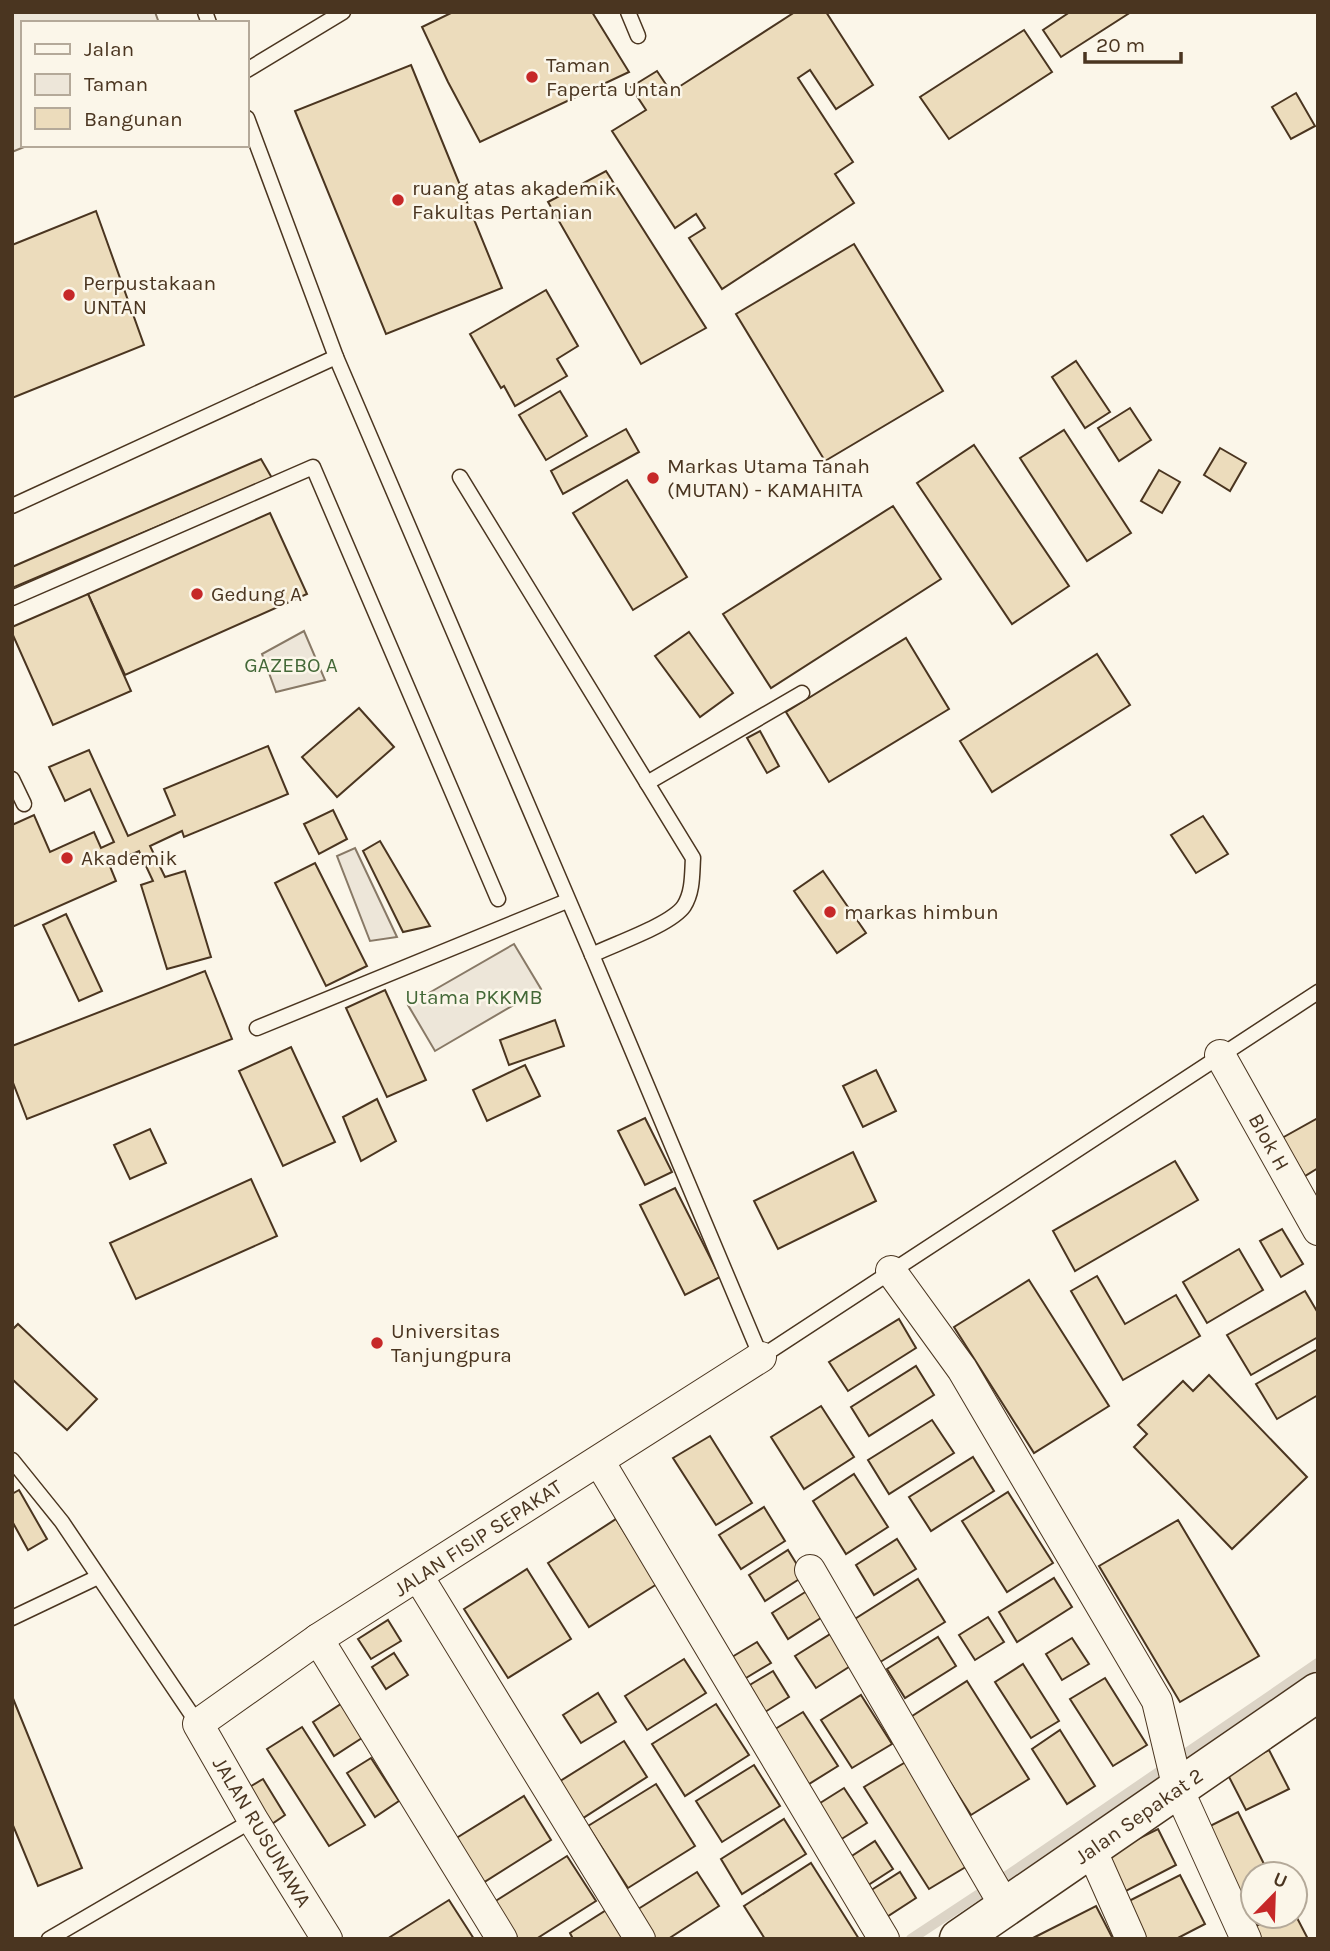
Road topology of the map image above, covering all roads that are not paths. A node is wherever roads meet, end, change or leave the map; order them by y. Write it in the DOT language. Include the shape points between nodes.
graph roads {
  1 [pos="343,12"];
  2 [pos="628,12"];
  3 [pos="638,36"];
  4 [pos="248,69"];
  5 [pos="248,121"];
  6 [pos="336,357"];
  7 [pos="460,477"];
  8 [pos="12,506"];
  9 [pos="12,598"];
  10 [pos="802,693"];
  11 [pos="12,779"];
  12 [pos="647,783"];
  13 [pos="24,804"];
  14 [pos="499,899"];
  15 [pos="567,901"];
  16 [pos="592,955"];
  17 [pos="1318,992"];
  18 [pos="257,1028"];
  19 [pos="1220,1055"];
  20 [pos="1318,1230"];
  21 [pos="891,1271"];
  22 [pos="761,1357"];
  23 [pos="12,1460"];
  24 [pos="598,1461"];
  25 [pos="810,1570"];
  26 [pos="418,1576"];
  27 [pos="98,1577"];
  28 [pos="12,1618"];
  29 [pos="318,1639"];
  30 [pos="1318,1692"];
  31 [pos="198,1724"];
  32 [pos="1174,1774"];
  33 [pos="253,1821"];
  34 [pos="1091,1849"];
  35 [pos="1003,1901"];
  36 [pos="880,1932"];
  37 [pos="49,1939"];
  38 [pos="327,1939"];
  39 [pos="502,1939"];
  40 [pos="640,1939"];
  41 [pos="959,1939"];
  42 [pos="1131,1939"];
  43 [pos="1247,1939"];
  1 -- 4 [label="lane"];
  2 -- 3 [label="lane"];
  5 -- 6 [label="lane"];
  6 -- 8 [label="lane"];
  6 -- 15 [label="lane"];
  7 -- 12 [label="lane"];
  9 -- 14 [label="lane" via="313,467"];
  10 -- 12 [label="lane"];
  11 -- 13 [label="lane"];
  12 -- 16 [label="lane" via="693,858 691,888 674,918"];
  15 -- 16 [label="lane"];
  15 -- 18 [label="lane"];
  16 -- 22 [label="lane"];
  17 -- 19 [label="lane"];
  19 -- 20 [label="street, Blok H"];
  19 -- 21 [label="lane"];
  21 -- 22 [label="lane"];
  21 -- 32 [label="street" via="962,1369 1157,1701"];
  22 -- 24 [label="street, JALAN FISIP SEPAKAT"];
  23 -- 27 [label="lane" via="62,1522"];
  24 -- 26 [label="street, JALAN FISIP SEPAKAT"];
  24 -- 36 [label="street"];
  25 -- 35 [label="street"];
  26 -- 29 [label="street, JALAN FISIP SEPAKAT"];
  26 -- 40 [label="street"];
  27 -- 28 [label="lane"];
  27 -- 31 [label="lane"];
  29 -- 31 [label="street, JALAN FISIP SEPAKAT"];
  29 -- 39 [label="street"];
  30 -- 32 [label="street, Jalan Sepakat 2"];
  31 -- 33 [label="street, JALAN RUSUNAWA"];
  32 -- 34 [label="street, Jalan Sepakat 2"];
  32 -- 43 [label="street"];
  33 -- 37 [label="lane"];
  33 -- 38 [label="street, JALAN RUSUNAWA"];
  34 -- 35 [label="street, Jalan Sepakat 2"];
  34 -- 42 [label="street"];
  35 -- 41 [label="street, Jalan Sepakat 2"];
}
